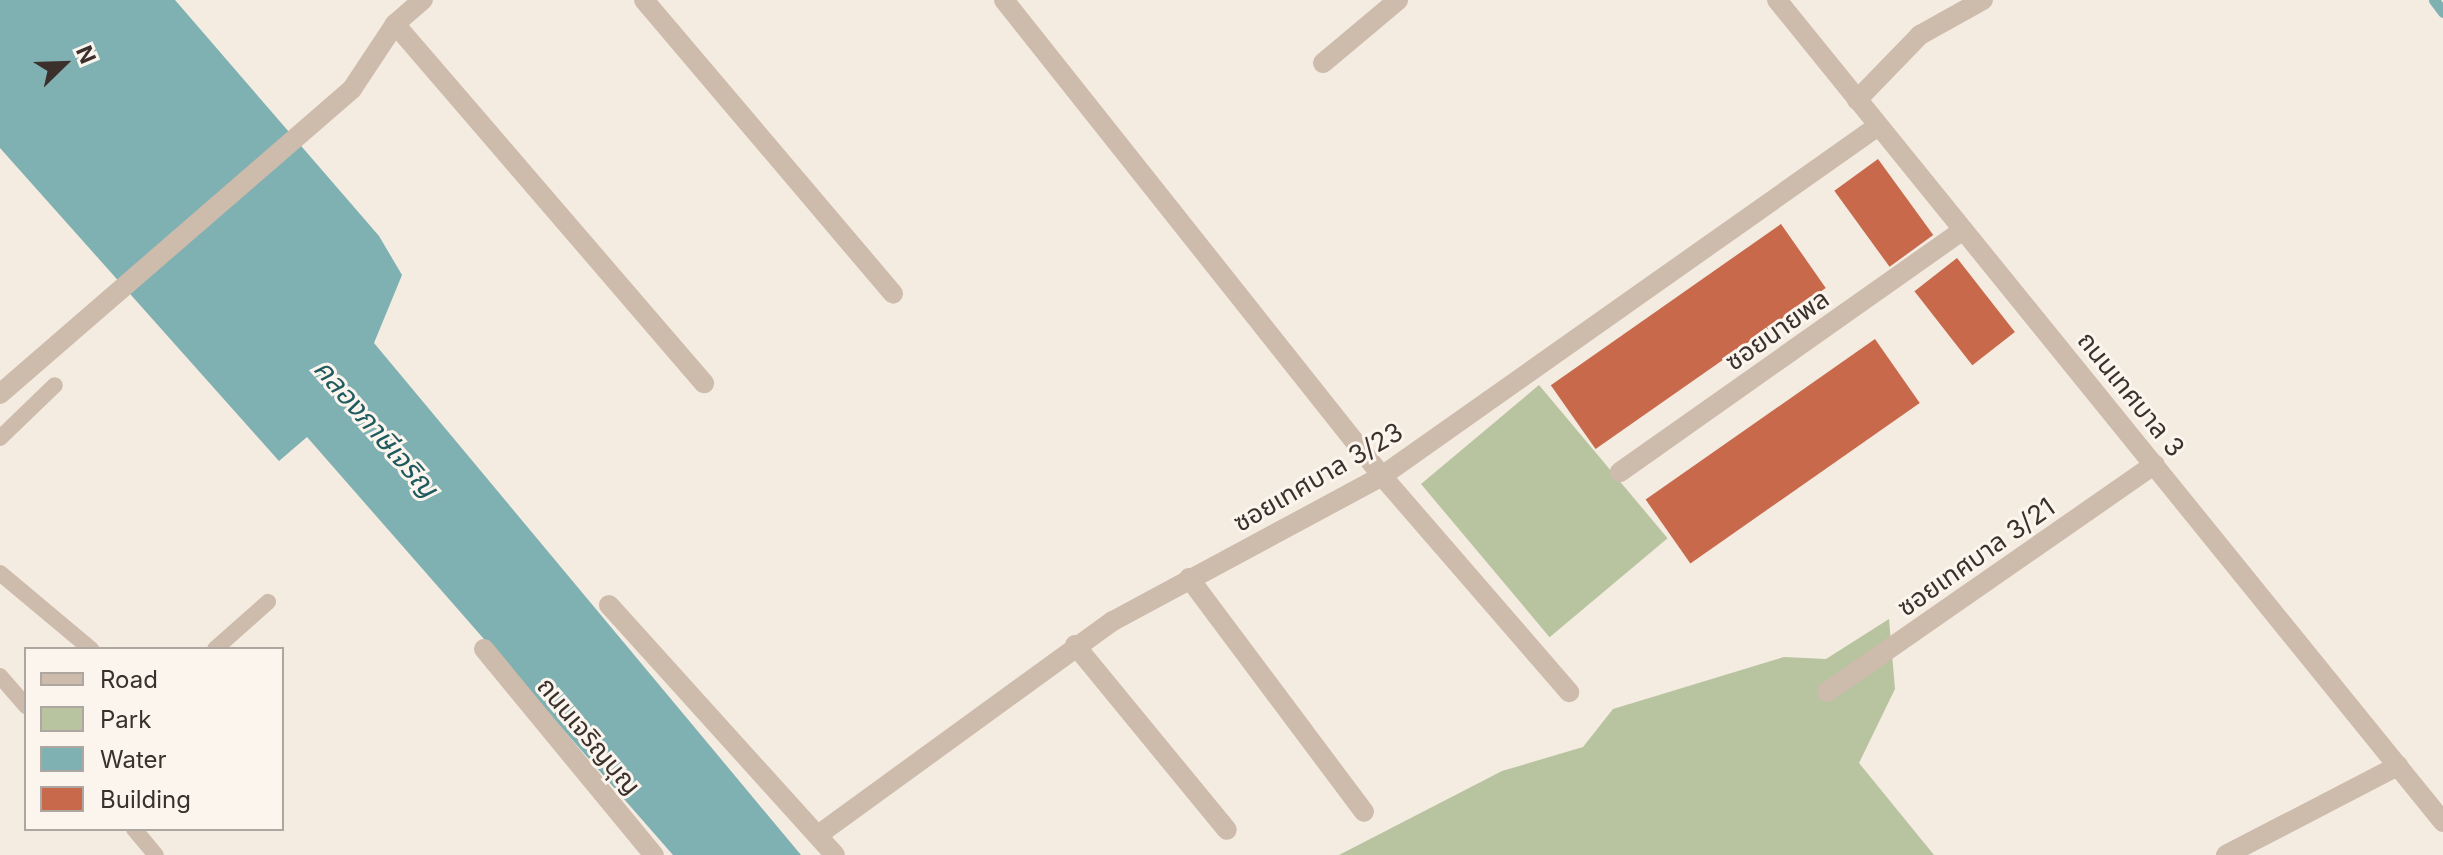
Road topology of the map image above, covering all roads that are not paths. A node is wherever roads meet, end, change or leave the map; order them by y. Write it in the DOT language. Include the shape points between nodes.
graph roads {
  1 [pos="423,0"];
  2 [pos="644,0"];
  3 [pos="1004,0"];
  4 [pos="1398,0"];
  5 [pos="1777,0"];
  6 [pos="1983,0"];
  7 [pos="395,24"];
  8 [pos="1323,63"];
  9 [pos="1857,100"];
  10 [pos="1878,126"];
  11 [pos="1963,230"];
  12 [pos="893,294"];
  13 [pos="704,383"];
  14 [pos="55,385"];
  15 [pos="0,394"];
  16 [pos="0,438"];
  17 [pos="2155,464"];
  18 [pos="1620,472"];
  19 [pos="1382,476"];
  20 [pos="0,573"];
  21 [pos="1189,578"];
  22 [pos="268,602"];
  23 [pos="609,605"];
  24 [pos="1075,645"];
  25 [pos="89,647"];
  26 [pos="217,647"];
  27 [pos="484,649"];
  28 [pos="0,676"];
  29 [pos="1569,692"];
  30 [pos="1827,692"];
  31 [pos="24,704"];
  32 [pos="2398,766"];
  33 [pos="1364,812"];
  34 [pos="2443,822"];
  35 [pos="1227,830"];
  36 [pos="136,831"];
  37 [pos="818,835"];
  38 [pos="156,855"];
  39 [pos="654,855"];
  40 [pos="835,855"];
  41 [pos="2226,855"];
  1 -- 7 [label="street"];
  2 -- 12 [label="street"];
  3 -- 19 [label="street"];
  4 -- 8 [label="street"];
  5 -- 9 [label="street, ถนนเทศบาล 3"];
  6 -- 9 [label="street" via="1920,35"];
  7 -- 13 [label="street"];
  7 -- 15 [label="street" via="352,89 306,133"];
  9 -- 10 [label="street, ถนนเทศบาล 3"];
  10 -- 11 [label="street, ถนนเทศบาล 3"];
  10 -- 19 [label="street, ซอยเทศบาล 3/23"];
  11 -- 17 [label="street, ถนนเทศบาล 3"];
  11 -- 18 [label="street, ซอยนายพล"];
  14 -- 16 [label="lane"];
  17 -- 30 [label="street, ซอยเทศบาล 3/21"];
  17 -- 32 [label="street, ถนนเทศบาล 3"];
  19 -- 21 [label="street, ซอยเทศบาล 3/23"];
  19 -- 29 [label="street"];
  20 -- 25 [label="lane"];
  21 -- 24 [label="street, ซอยเทศบาล 3/23"];
  21 -- 33 [label="street"];
  22 -- 26 [label="lane"];
  23 -- 37 [label="street"];
  24 -- 35 [label="street"];
  24 -- 37 [label="street, ซอยเทศบาล 3/23"];
  27 -- 39 [label="street, ถนนเจริญบุญ"];
  28 -- 31 [label="lane"];
  32 -- 34 [label="street, ถนนเทศบาล 3"];
  32 -- 41 [label="street"];
  36 -- 38 [label="lane"];
  37 -- 40 [label="street"];
}
